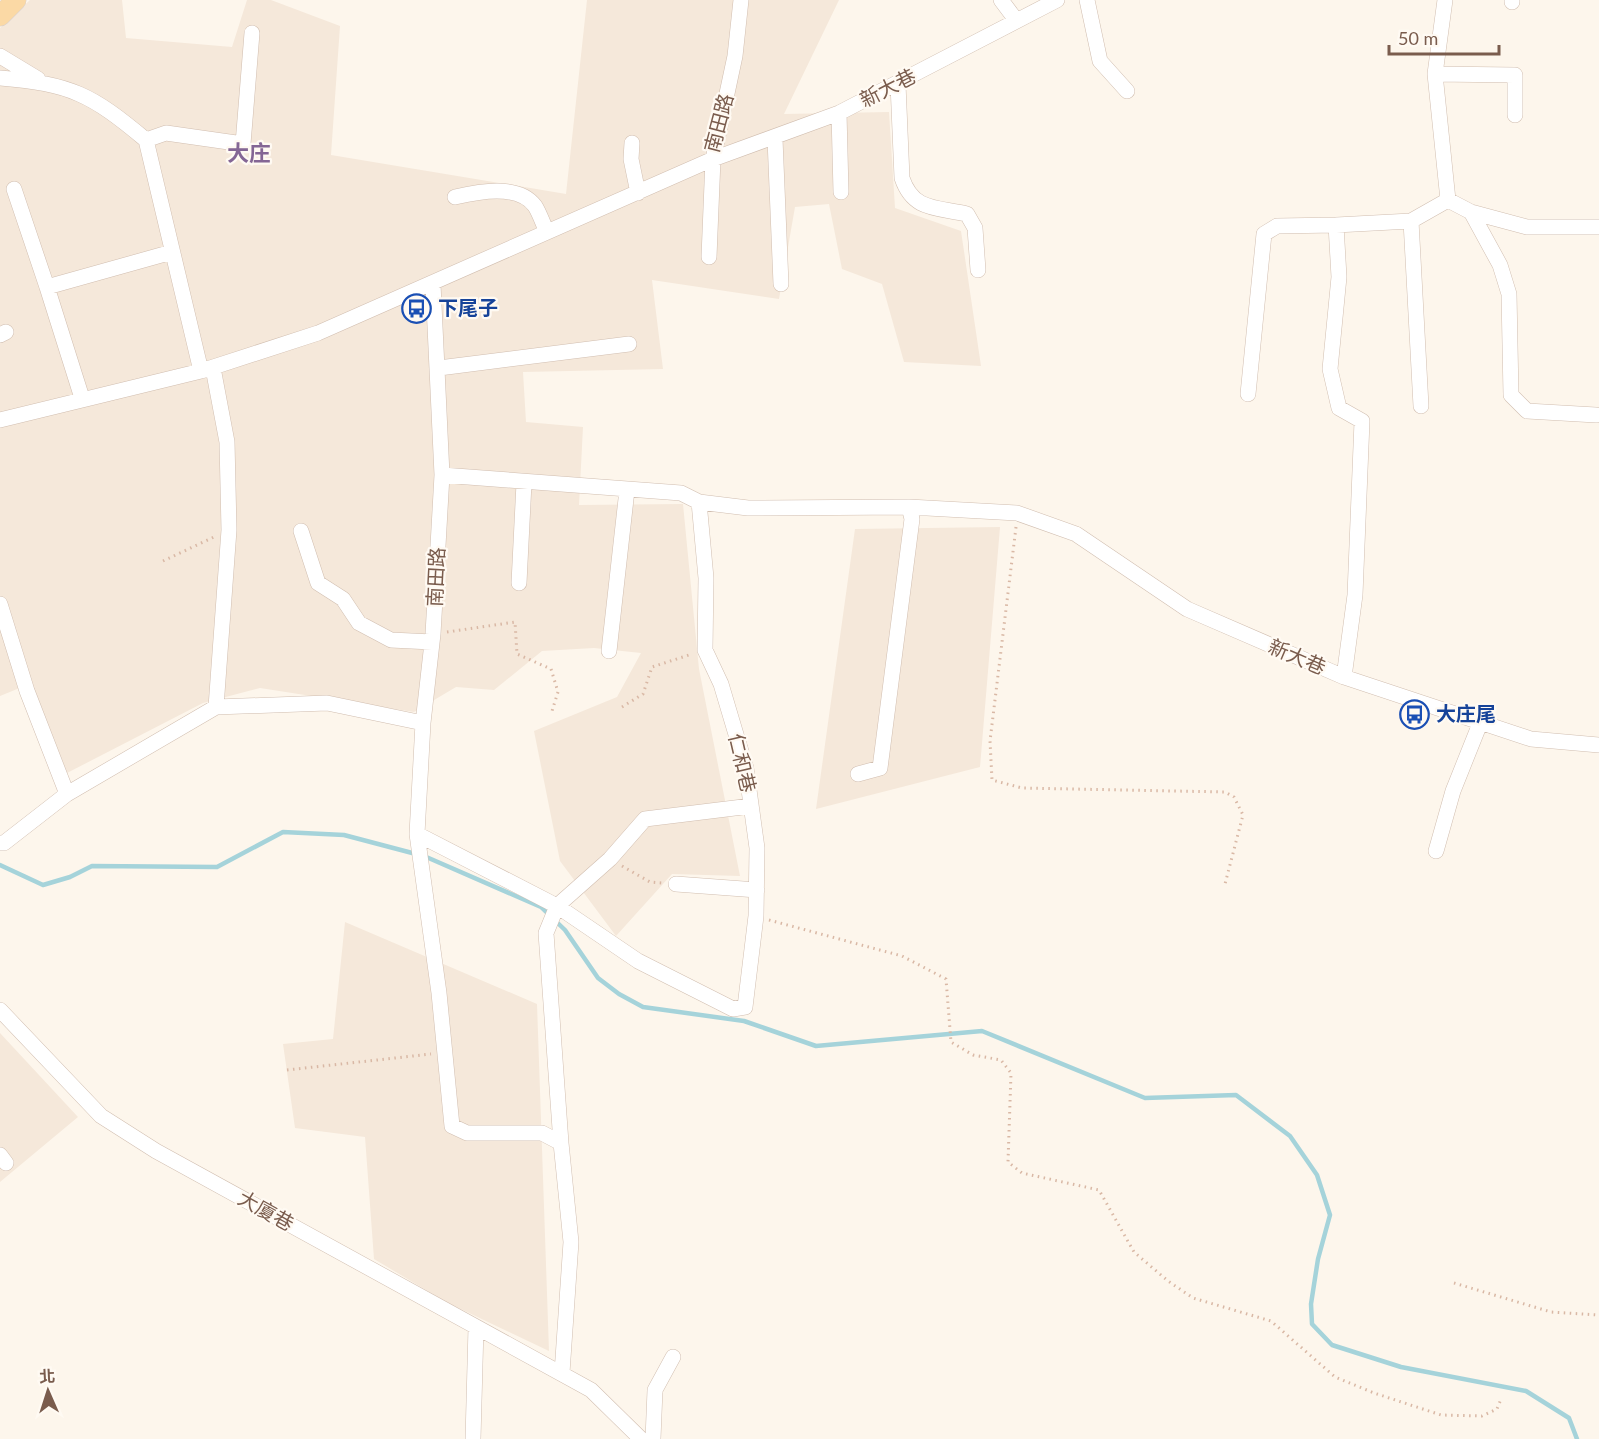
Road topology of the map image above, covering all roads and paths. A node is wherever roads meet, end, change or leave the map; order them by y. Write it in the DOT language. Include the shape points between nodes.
graph roads {
  1 [pos="16,0"];
  2 [pos="741,0"];
  3 [pos="1001,0"];
  4 [pos="1057,0"];
  5 [pos="1087,0"];
  6 [pos="1445,0"];
  7 [pos="0,16"];
  8 [pos="1016,20"];
  9 [pos="252,33"];
  10 [pos="0,56"];
  11 [pos="1435,74"];
  12 [pos="0,78"];
  13 [pos="44,81"];
  14 [pos="898,84"];
  15 [pos="1127,91"];
  16 [pos="839,113"];
  17 [pos="1515,115"];
  18 [pos="775,139"];
  19 [pos="146,140"];
  20 [pos="632,143"];
  21 [pos="712,159"];
  22 [pos="14,189"];
  23 [pos="841,192"];
  24 [pos="638,193"];
  25 [pos="455,197"];
  26 [pos="1448,200"];
  27 [pos="1471,212"];
  28 [pos="1411,221"];
  29 [pos="1336,225"];
  30 [pos="1599,227"];
  31 [pos="547,232"];
  32 [pos="172,252"];
  33 [pos="709,257"];
  34 [pos="978,270"];
  35 [pos="433,284"];
  36 [pos="781,284"];
  37 [pos="47,286"];
  38 [pos="629,344"];
  39 [pos="439,368"];
  40 [pos="207,370"];
  41 [pos="1248,394"];
  42 [pos="82,398"];
  43 [pos="1421,406"];
  44 [pos="1596,415"];
  45 [pos="0,420"];
  46 [pos="442,475"];
  47 [pos="524,483"];
  48 [pos="627,490"];
  49 [pos="699,502"];
  50 [pos="909,507"];
  51 [pos="1017,513"];
  52 [pos="229,530"];
  53 [pos="301,531"];
  54 [pos="163,561"];
  55 [pos="519,583"];
  56 [pos="0,604"];
  57 [pos="433,638"];
  58 [pos="705,650"];
  59 [pos="609,651"];
  60 [pos="1344,677"];
  61 [pos="216,707"];
  62 [pos="622,707"];
  63 [pos="552,711"];
  64 [pos="1481,721"];
  65 [pos="423,723"];
  66 [pos="1599,745"];
  67 [pos="858,774"];
  68 [pos="68,794"];
  69 [pos="751,806"];
  70 [pos="418,842"];
  71 [pos="0,843"];
  72 [pos="1436,851"];
  73 [pos="609,859"];
  74 [pos="675,884"];
  75 [pos="1225,884"];
  76 [pos="757,890"];
  77 [pos="555,909"];
  78 [pos="756,916"];
  79 [pos="0,1010"];
  80 [pos="445,1053"];
  81 [pos="287,1070"];
  82 [pos="561,1143"];
  83 [pos="1454,1283"];
  84 [pos="1599,1315"];
  85 [pos="476,1327"];
  86 [pos="673,1357"];
  87 [pos="562,1373"];
  88 [pos="1501,1399"];
  89 [pos="473,1439"];
  90 [pos="641,1439"];
  91 [pos="653,1439"];
  1 -- 7 [label="main road"];
  2 -- 21 [label="street, 南田路" via="735,56"];
  3 -- 8 [label="street"];
  4 -- 8 [label="street, 新大巷"];
  5 -- 15 [label="street" via="1100,61"];
  6 -- 11 [label="street"];
  8 -- 14 [label="street, 新大巷"];
  9 -- 19 [label="street" via="243,144 166,133"];
  10 -- 13 [label="street"];
  11 -- 17 [label="street" via="1515,75"];
  11 -- 26 [label="street"];
  12 -- 13 [label="street"];
  13 -- 19 [label="street" via="75,90 113,112"];
  14 -- 16 [label="street, 新大巷"];
  14 -- 34 [label="street" via="902,178 907,192 916,203 967,214 975,228"];
  16 -- 18 [label="street, 新大巷"];
  16 -- 23 [label="street"];
  18 -- 21 [label="street, 新大巷"];
  18 -- 36 [label="street"];
  19 -- 32 [label="street"];
  20 -- 24 [label="street"];
  21 -- 24 [label="street, 南田路"];
  21 -- 33 [label="street"];
  22 -- 37 [label="street"];
  24 -- 31 [label="street, 南田路"];
  25 -- 31 [label="street" via="486,190 518,195 534,205"];
  26 -- 27 [label="street"];
  26 -- 28 [label="street"];
  27 -- 30 [label="street" via="1527,227"];
  27 -- 44 [label="street" via="1500,265 1509,294 1511,394 1527,411"];
  28 -- 29 [label="street"];
  28 -- 43 [label="street"];
  29 -- 41 [label="street" via="1277,226 1264,234"];
  29 -- 60 [label="street" via="1339,278 1330,369 1340,408 1362,421 1355,595"];
  31 -- 35 [label="street, 南田路"];
  32 -- 37 [label="street"];
  32 -- 40 [label="street"];
  35 -- 39 [label="street, 南田路"];
  35 -- 40 [label="street, 南田路" via="318,333"];
  37 -- 42 [label="street"];
  38 -- 39 [label="street"];
  39 -- 46 [label="street, 南田路"];
  40 -- 42 [label="street, 南田路"];
  40 -- 52 [label="street" via="227,442"];
  42 -- 45 [label="street, 南田路"];
  46 -- 47 [label="street"];
  46 -- 57 [label="street, 南田路"];
  47 -- 48 [label="street"];
  47 -- 55 [label="street"];
  48 -- 49 [label="street" via="681,493"];
  48 -- 59 [label="street"];
  49 -- 50 [label="street" via="748,508"];
  49 -- 58 [label="street, 仁和巷" via="706,578"];
  50 -- 51 [label="street"];
  50 -- 67 [label="street" via="912,519 880,768"];
  51 -- 60 [label="street, 新大巷" via="1076,534 1187,609"];
  51 -- 75 [label="path" via="990,741 992,780 1022,788 1225,792 1234,797 1243,815"];
  52 -- 54 [label="path"];
  52 -- 61 [label="street"];
  53 -- 57 [label="street" via="318,584 343,599 359,623 390,640"];
  56 -- 68 [label="street" via="27,691"];
  57 -- 63 [label="path" via="515,622 517,654 551,669 558,692"];
  57 -- 65 [label="street, 南田路"];
  58 -- 62 [label="path" via="652,667 642,694"];
  58 -- 69 [label="street, 仁和巷" via="721,684 746,768"];
  60 -- 64 [label="street, 新大巷"];
  61 -- 65 [label="street" via="327,702"];
  61 -- 68 [label="street"];
  64 -- 66 [label="street, 新大巷" via="1531,738"];
  64 -- 72 [label="street" via="1453,791"];
  65 -- 70 [label="street, 南田路"];
  68 -- 71 [label="street"];
  69 -- 73 [label="street, 仁和巷" via="645,819"];
  69 -- 76 [label="street"];
  70 -- 77 [label="street"];
  70 -- 80 [label="street, 南田路"];
  73 -- 74 [label="path" via="650,882"];
  73 -- 77 [label="street, 仁和巷"];
  74 -- 76 [label="street"];
  76 -- 78 [label="street"];
  77 -- 78 [label="street" via="638,961 733,1009 745,1007"];
  77 -- 82 [label="street, 仁和巷" via="546,933"];
  78 -- 88 [label="path" via="902,956 946,978 951,1042 973,1055 1001,1060 1011,1072 1008,1162 1022,1173 1099,1190 1134,1252 1193,1298 1271,1321 1335,1377 1441,1415 1482,1416 1497,1409"];
  79 -- 85 [label="street, 大廈巷" via="101,1116 156,1151"];
  80 -- 81 [label="path"];
  80 -- 82 [label="street" via="452,1126 467,1133 542,1133"];
  82 -- 87 [label="street" via="571,1242"];
  83 -- 84 [label="path" via="1551,1312"];
  85 -- 87 [label="street, 大廈巷"];
  85 -- 89 [label="street"];
  86 -- 91 [label="street" via="655,1390"];
  87 -- 90 [label="street, 大廈巷" via="591,1390"];
}
